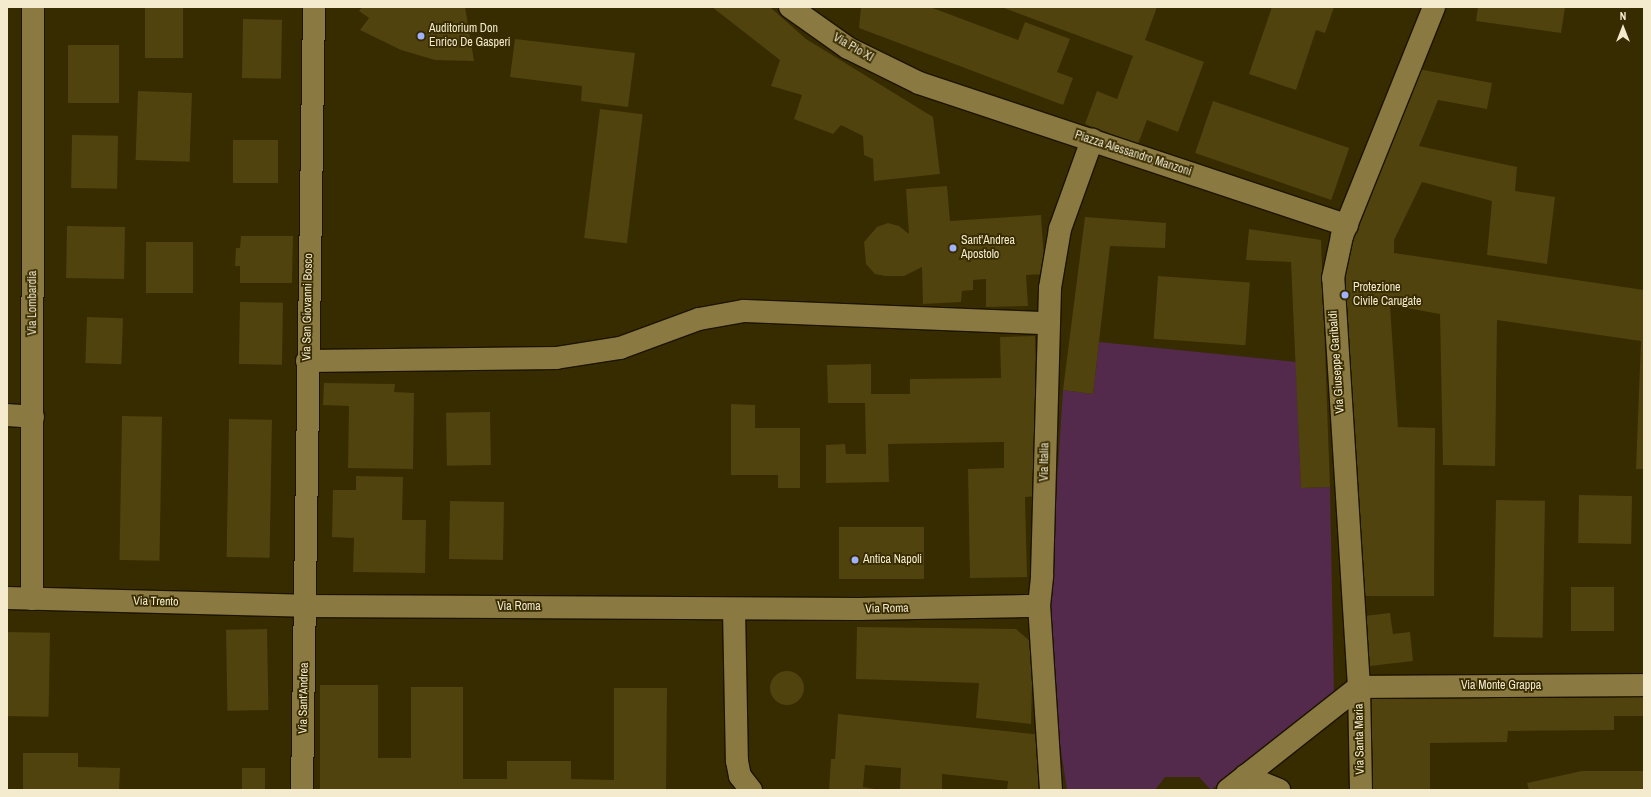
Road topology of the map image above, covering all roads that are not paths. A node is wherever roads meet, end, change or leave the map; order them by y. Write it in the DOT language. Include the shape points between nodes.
graph roads {
  1 [pos="33,7"];
  2 [pos="314,7"];
  3 [pos="790,7"];
  4 [pos="1434,7"];
  5 [pos="920,83"];
  6 [pos="1092,140"];
  7 [pos="1347,224"];
  8 [pos="1048,323"];
  9 [pos="307,361"];
  10 [pos="7,415"];
  11 [pos="33,417"];
  12 [pos="7,598"];
  13 [pos="32,599"];
  14 [pos="304,606"];
  15 [pos="1039,606"];
  16 [pos="734,609"];
  17 [pos="1644,685"];
  18 [pos="1359,687"];
  19 [pos="1245,776"];
  20 [pos="302,790"];
  21 [pos="751,790"];
  22 [pos="1051,790"];
  23 [pos="1228,790"];
  24 [pos="1279,790"];
  25 [pos="1361,790"];
  1 -- 11 [label="street, Via Lombardia"];
  2 -- 9 [label="street, Via San Giovanni Bosco"];
  3 -- 5 [label="street, Via Pio XI" via="848,48"];
  4 -- 7 [label="street, Via Giuseppe Garibaldi"];
  5 -- 6 [label="street, Piazza Alessandro Manzoni"];
  6 -- 7 [label="street, Piazza Alessandro Manzoni"];
  6 -- 8 [label="street, Via Italia" via="1056,241 1050,278"];
  7 -- 18 [label="street, Via Giuseppe Garibaldi" via="1335,260 1333,294"];
  8 -- 9 [label="street" via="744,311 699,319 629,346 594,353 524,360"];
  8 -- 15 [label="street, Via Italia" via="1042,575"];
  9 -- 14 [label="street, Via San Giovanni Bosco"];
  10 -- 11 [label="street"];
  11 -- 13 [label="street, Via Lombardia"];
  12 -- 13 [label="street, Via Trento"];
  13 -- 14 [label="street, Via Trento"];
  14 -- 16 [label="street, Via Roma"];
  14 -- 20 [label="street, Via Sant'Andrea"];
  15 -- 16 [label="street, Via Roma"];
  15 -- 22 [label="street, Via Italia"];
  16 -- 21 [label="street" via="737,761 740,776"];
  17 -- 18 [label="street, Via Monte Grappa"];
  18 -- 19 [label="street"];
  18 -- 25 [label="street, Via Santa Maria"];
  19 -- 23 [label="street"];
  19 -- 24 [label="street"];
}
